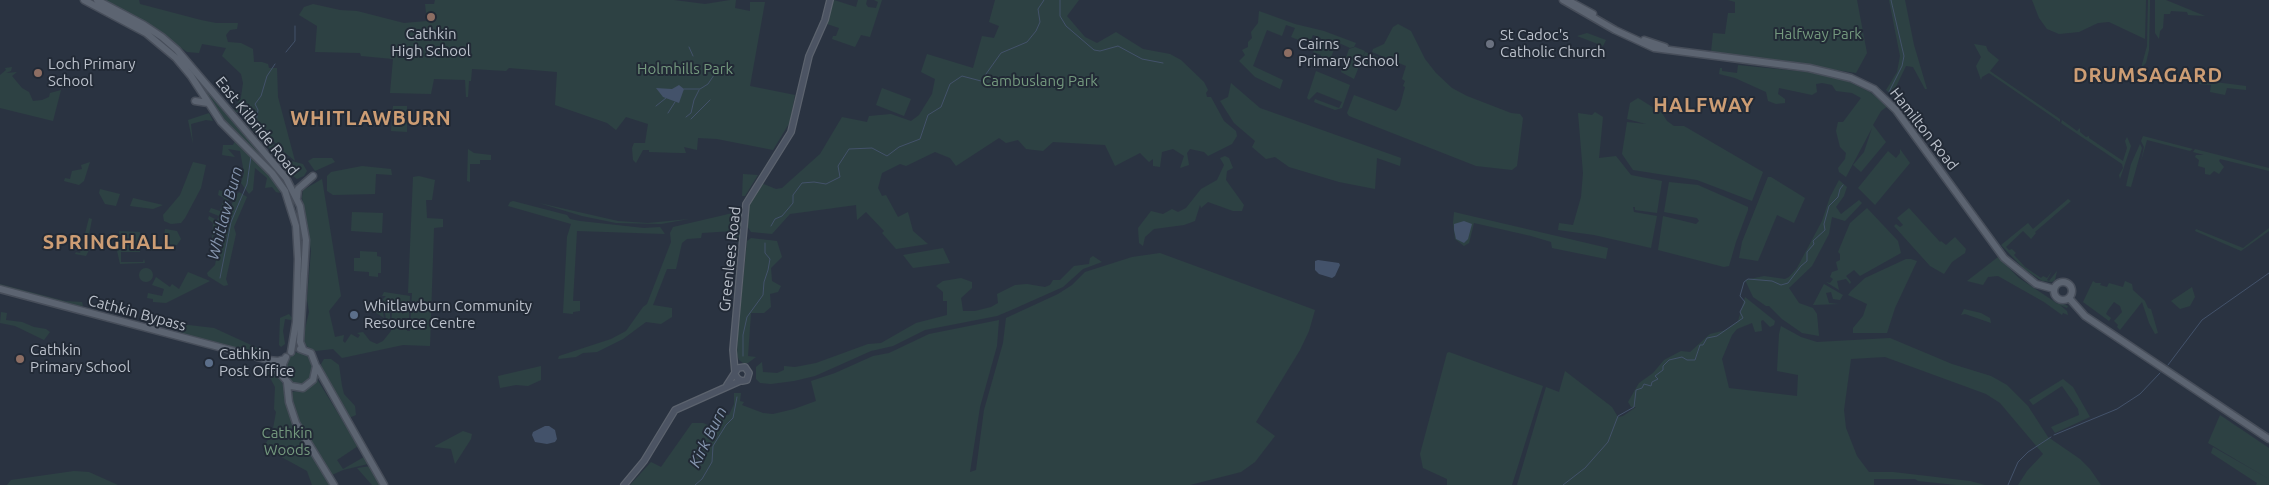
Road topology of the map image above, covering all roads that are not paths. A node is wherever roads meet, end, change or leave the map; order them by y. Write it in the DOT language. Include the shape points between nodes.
graph roads {
  1 [pos="84,0"];
  2 [pos="97,0"];
  3 [pos="830,0"];
  4 [pos="1562,0"];
  5 [pos="1567,0"];
  6 [pos="1670,51"];
  7 [pos="195,101"];
  8 [pos="209,104"];
  9 [pos="313,176"];
  10 [pos="297,198"];
  11 [pos="0,289"];
  12 [pos="2054,289"];
  13 [pos="2069,298"];
  14 [pos="303,349"];
  15 [pos="291,352"];
  16 [pos="285,359"];
  17 [pos="734,359"];
  18 [pos="268,360"];
  19 [pos="316,366"];
  20 [pos="741,367"];
  21 [pos="735,374"];
  22 [pos="283,376"];
  23 [pos="740,380"];
  24 [pos="287,383"];
  25 [pos="727,385"];
  26 [pos="2269,439"];
  27 [pos="333,485"];
  28 [pos="384,485"];
  29 [pos="624,485"];
  1 -- 8 [label="main road, East Kilbride Road" via="146,33 176,58"];
  2 -- 10 [label="main road, East Kilbride Road" via="144,25 177,50 276,165"];
  3 -- 17 [label="main road, Greenlees Road" via="825,20 808,56 791,132 746,204"];
  4 -- 6 [label="main road, Hamilton Road" via="1628,36 1654,48"];
  5 -- 6 [label="main road, Hamilton Road" via="1634,36"];
  6 -- 12 [label="main road, Hamilton Road" via="1808,68 1851,78 1874,89 1896,110 2004,258 2036,284"];
  7 -- 8 [label="main road"];
  8 -- 15 [label="main road, East Kilbride Road" via="220,122 272,173 290,204 296,226 299,275"];
  9 -- 10 [label="main road" via="298,189"];
  10 -- 14 [label="main road, East Kilbride Road" via="306,240 300,342"];
  11 -- 18 [label="main road, Cathkin Bypass"];
  12 -- 13 [label="main road, Hamilton Road" via="2058,299"];
  12 -- 13 [label="main road, Hamilton Road" via="2059,282 2068,283 2073,290"];
  13 -- 26 [label="main road, Hamilton Road" via="2085,316"];
  14 -- 15 [label="main road"];
  14 -- 19 [label="main road" via="311,353"];
  15 -- 16 [label="main road"];
  16 -- 18 [label="main road, Cathkin Bypass"];
  16 -- 22 [label="main road"];
  17 -- 20 [label="main road"];
  17 -- 21 [label="main road, Greenlees Road"];
  18 -- 22 [label="main road"];
  19 -- 24 [label="main road" via="315,377 307,387 295,388"];
  19 -- 28 [label="main road"];
  20 -- 21 [label="main road"];
  20 -- 23 [label="main road" via="747,368 750,374 746,380"];
  21 -- 23 [label="main road"];
  21 -- 25 [label="main road"];
  22 -- 24 [label="main road"];
  23 -- 25 [label="main road"];
  24 -- 27 [label="main road" via="296,423"];
  25 -- 29 [label="main road" via="675,410 644,461"];
}
